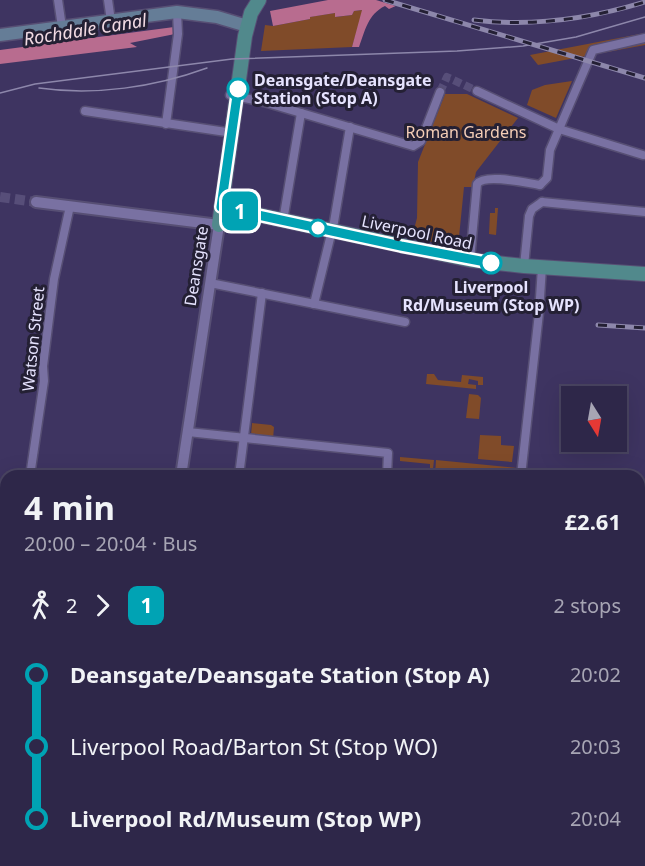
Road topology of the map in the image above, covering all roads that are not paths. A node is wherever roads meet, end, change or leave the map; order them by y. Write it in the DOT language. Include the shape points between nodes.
graph roads {
  1 [pos="58,0"];
  2 [pos="108,0"];
  3 [pos="259,0"];
  4 [pos="177,12"];
  5 [pos="111,21"];
  6 [pos="247,26"];
  7 [pos="63,27"];
  8 [pos="0,35"];
  9 [pos="645,38"];
  10 [pos="477,91"];
  11 [pos="440,92"];
  12 [pos="234,96"];
  13 [pos="85,111"];
  14 [pos="300,113"];
  15 [pos="166,124"];
  16 [pos="350,127"];
  17 [pos="559,129"];
  18 [pos="233,133"];
  19 [pos="643,156"];
  20 [pos="540,185"];
  21 [pos="36,202"];
  22 [pos="542,202"];
  23 [pos="70,206"];
  24 [pos="221,207"];
  25 [pos="645,212"];
  26 [pos="283,220"];
  27 [pos="219,225"];
  28 [pos="331,231"];
  29 [pos="470,260"];
  30 [pos="524,266"];
  31 [pos="542,267"];
  32 [pos="645,274"];
  33 [pos="210,283"];
  34 [pos="261,293"];
  35 [pos="314,304"];
  36 [pos="405,322"];
  37 [pos="188,432"];
  38 [pos="244,440"];
  39 [pos="31,470"];
  40 [pos="182,470"];
  41 [pos="240,470"];
  42 [pos="387,470"];
  43 [pos="522,470"];
  1 -- 7 [label="street"];
  2 -- 5 [label="street"];
  3 -- 6 [label="main road, Deansgate"];
  4 -- 5 [label="main road"];
  4 -- 6 [label="main road"];
  4 -- 15 [label="street" via="178,34"];
  5 -- 7 [label="main road"];
  6 -- 12 [label="main road, Deansgate"];
  7 -- 8 [label="main road"];
  9 -- 17 [label="street" via="593,50"];
  10 -- 17 [label="street"];
  11 -- 16 [label="street" via="416,145"];
  12 -- 14 [label="street"];
  12 -- 18 [label="main road, Deansgate"];
  13 -- 15 [label="street"];
  14 -- 16 [label="street"];
  14 -- 26 [label="street"];
  15 -- 18 [label="street"];
  16 -- 28 [label="street"];
  17 -- 19 [label="street"];
  17 -- 20 [label="street" via="550,150 546,178"];
  18 -- 24 [label="main road, Deansgate"];
  20 -- 22 [label="street"];
  20 -- 29 [label="street" via="496,179 479,181"];
  21 -- 23 [label="street"];
  22 -- 25 [label="street"];
  22 -- 30 [label="street" via="529,216"];
  23 -- 27 [label="street"];
  23 -- 39 [label="street, Watson Street" via="54,279"];
  24 -- 26 [label="main road, Liverpool Road"];
  24 -- 27 [label="main road, Deansgate"];
  26 -- 28 [label="main road, Liverpool Road"];
  27 -- 33 [label="street, Deansgate"];
  28 -- 29 [label="main road, Liverpool Road"];
  28 -- 35 [label="street"];
  29 -- 30 [label="main road, Liverpool Road"];
  30 -- 31 [label="main road, Liverpool Road"];
  31 -- 32 [label="main road, Liverpool Road"];
  31 -- 43 [label="street"];
  33 -- 34 [label="street"];
  33 -- 37 [label="street, Deansgate"];
  34 -- 35 [label="street"];
  34 -- 38 [label="street"];
  35 -- 36 [label="street"];
  37 -- 38 [label="street"];
  37 -- 40 [label="street, Deansgate"];
  38 -- 41 [label="street"];
  38 -- 42 [label="street" via="388,453"];
}
